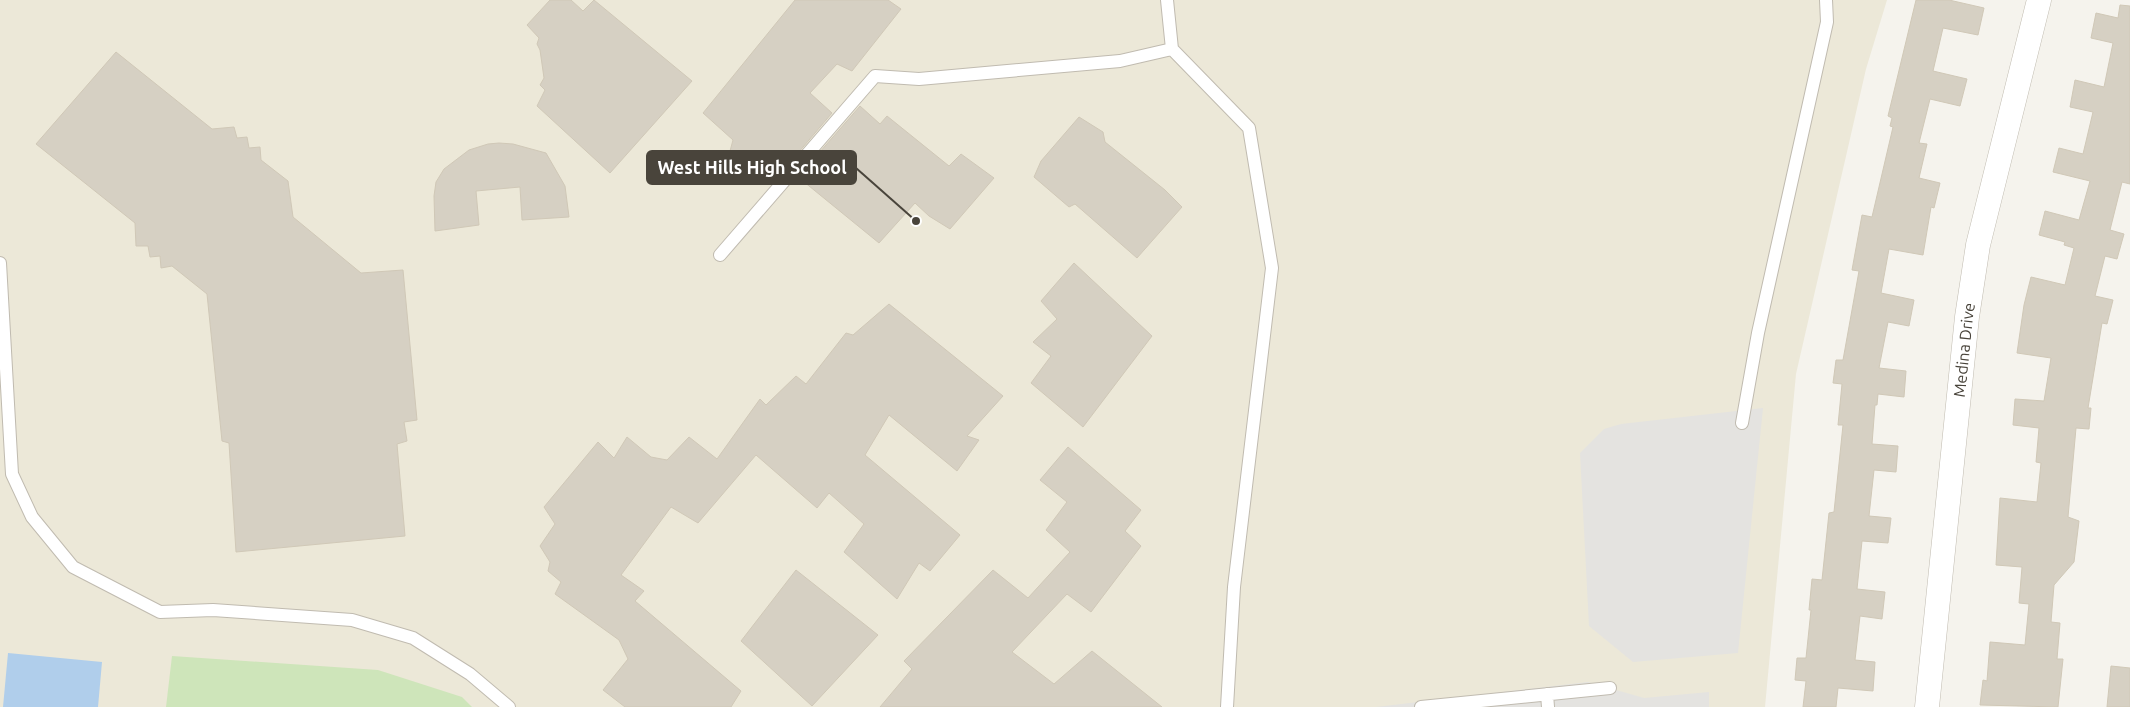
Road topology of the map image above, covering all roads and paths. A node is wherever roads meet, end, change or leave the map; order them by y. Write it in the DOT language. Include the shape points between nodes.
graph roads {
  1 [pos="1167,0"];
  2 [pos="1826,0"];
  3 [pos="2039,0"];
  4 [pos="1172,50"];
  5 [pos="720,256"];
  6 [pos="0,263"];
  7 [pos="1742,423"];
  8 [pos="1610,688"];
  9 [pos="1547,701"];
  10 [pos="1481,704"];
  11 [pos="509,707"];
  12 [pos="1227,707"];
  13 [pos="1421,707"];
  14 [pos="1927,707"];
  1 -- 4 [label="lane"];
  2 -- 7 [label="lane" via="1827,22 1758,333"];
  3 -- 14 [label="street, Medina Drive" via="1978,245 1968,308"];
  4 -- 5 [label="lane" via="1120,61 919,79 875,76"];
  4 -- 12 [label="lane" via="1249,128 1272,268 1234,587"];
  6 -- 11 [label="lane" via="12,474 32,517 73,567 160,612 213,610 352,620 413,638 470,674"];
  8 -- 9 [label="lane"];
  9 -- 10 [label="lane"];
  10 -- 13 [label="lane"];
}
